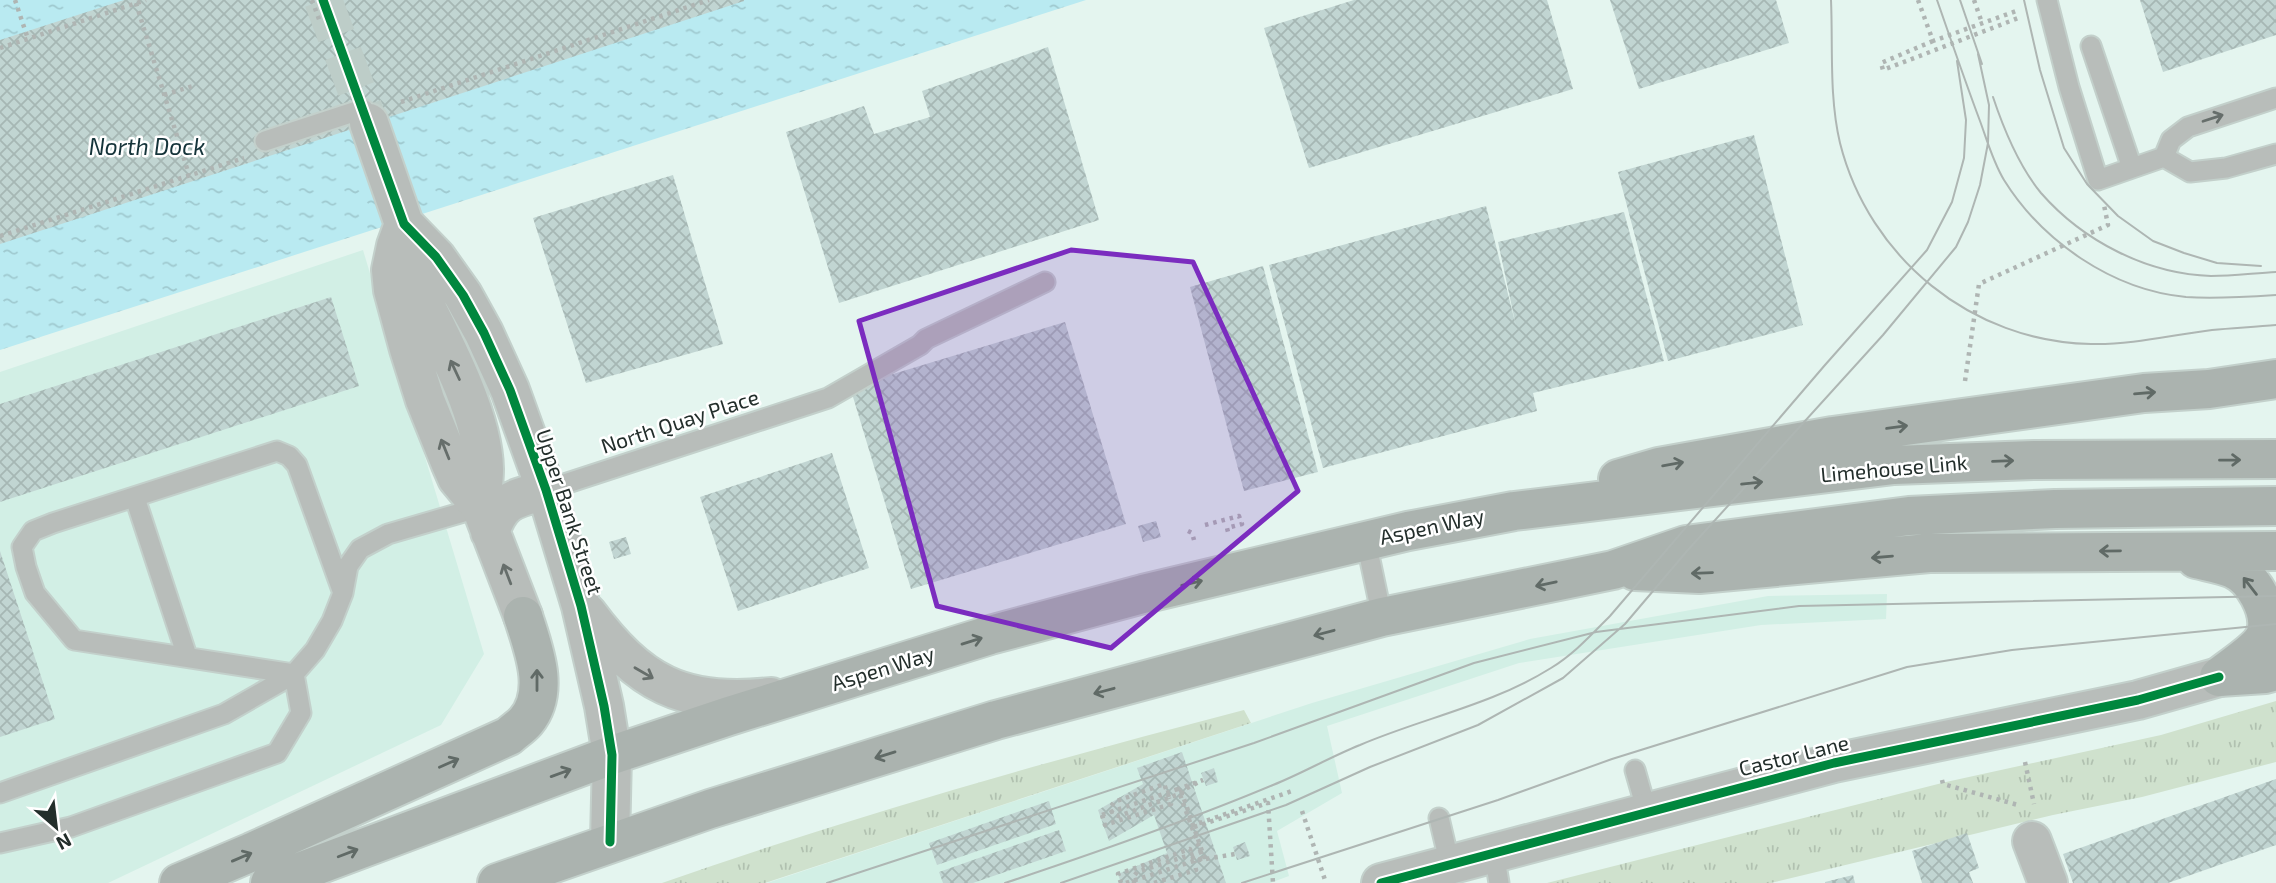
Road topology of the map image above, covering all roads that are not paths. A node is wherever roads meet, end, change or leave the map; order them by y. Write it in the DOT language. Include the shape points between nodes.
graph roads {
  1 [pos="2047,0"];
  2 [pos="2091,46"];
  3 [pos="2276,98"];
  4 [pos="366,116"];
  5 [pos="265,141"];
  6 [pos="2276,154"];
  7 [pos="2164,157"];
  8 [pos="2251,163"];
  9 [pos="2133,168"];
  10 [pos="2276,173"];
  11 [pos="400,235"];
  12 [pos="1045,282"];
  13 [pos="2276,379"];
  14 [pos="2276,459"];
  15 [pos="547,490"];
  16 [pos="135,498"];
  17 [pos="2276,506"];
  18 [pos="1514,511"];
  19 [pos="486,519"];
  20 [pos="1366,541"];
  21 [pos="2165,550"];
  22 [pos="2276,551"];
  23 [pos="1613,570"];
  24 [pos="343,593"];
  25 [pos="581,606"];
  26 [pos="523,616"];
  27 [pos="1382,617"];
  28 [pos="187,656"];
  29 [pos="2276,671"];
  30 [pos="294,674"];
  31 [pos="2219,677"];
  32 [pos="814,690"];
  33 [pos="612,755"];
  34 [pos="1635,770"];
  35 [pos="0,793"];
  36 [pos="1647,812"];
  37 [pos="1439,818"];
  38 [pos="2032,841"];
  39 [pos="610,842"];
  40 [pos="0,843"];
  41 [pos="1450,865"];
  42 [pos="1496,868"];
  43 [pos="179,883"];
  44 [pos="270,883"];
  45 [pos="497,883"];
  46 [pos="1381,883"];
  47 [pos="2048,883"];
  1 -- 9 [label="lane" via="2098,180"];
  2 -- 9 [label="lane"];
  7 -- 3 [label="lane, one-way" via="2171,140 2188,127"];
  4 -- 5 [label="lane"];
  4 -- 11 [label="street"];
  6 -- 8 [label="lane"];
  7 -- 8 [label="lane" via="2190,172"];
  7 -- 9 [label="lane"];
  8 -- 10 [label="lane"];
  11 -- 15 [label="street, Upper Bank Street" via="436,257 463,295 510,390"];
  19 -- 11 [label="street, one-way" via="478,427"];
  12 -- 15 [label="lane, North Quay Place" via="926,339 828,398"];
  18 -- 13 [label="highway, one-way" via="1659,467 1833,436"];
  18 -- 14 [label="highway, Limehouse Link, one-way" via="1894,465"];
  15 -- 19 [label="street" via="510,501"];
  15 -- 25 [label="street, Upper Bank Street"];
  16 -- 24 [label="lane" via="277,451 289,456 297,465"];
  16 -- 28 [label="lane"];
  16 -- 28 [label="lane" via="33,531 22,547 26,567 35,593 74,640"];
  17 -- 23 [label="highway" via="1909,516 1686,545"];
  18 -- 20 [label="highway, Aspen Way"];
  19 -- 24 [label="lane" via="388,534 360,549 348,566"];
  26 -- 19 [label="street, one-way"];
  20 -- 27 [label="lane"];
  32 -- 20 [label="highway, Aspen Way, one-way" via="1002,632"];
  21 -- 22 [label="highway"];
  21 -- 23 [label="highway, one-way" via="1929,553 1699,574"];
  31 -- 21 [label="highway, one-way" via="2258,645 2266,632 2265,609 2252,584 2235,569"];
  23 -- 27 [label="highway, one-way"];
  24 -- 30 [label="lane" via="315,650"];
  25 -- 32 [label="street, one-way" via="635,668 686,694 747,700"];
  25 -- 33 [label="street, Upper Bank Street"];
  43 -- 26 [label="highway, one-way" via="509,736 527,720 539,676"];
  27 -- 39 [label="highway, one-way" via="996,720"];
  28 -- 30 [label="lane"];
  29 -- 31 [label="highway"];
  30 -- 35 [label="lane" via="224,714"];
  30 -- 40 [label="lane" via="301,713 277,753 71,827"];
  31 -- 36 [label="street, Castor Lane" via="2138,699 1834,763"];
  32 -- 33 [label="highway, Aspen Way"];
  33 -- 39 [label="street, Upper Bank Street"];
  44 -- 33 [label="highway, Aspen Way, one-way"];
  34 -- 36 [label="lane"];
  36 -- 42 [label="street, Castor Lane"];
  37 -- 41 [label="lane"];
  38 -- 47 [label="street"];
  39 -- 45 [label="highway"];
  41 -- 42 [label="street, Castor Lane"];
  41 -- 46 [label="street, Castor Lane"];
}
